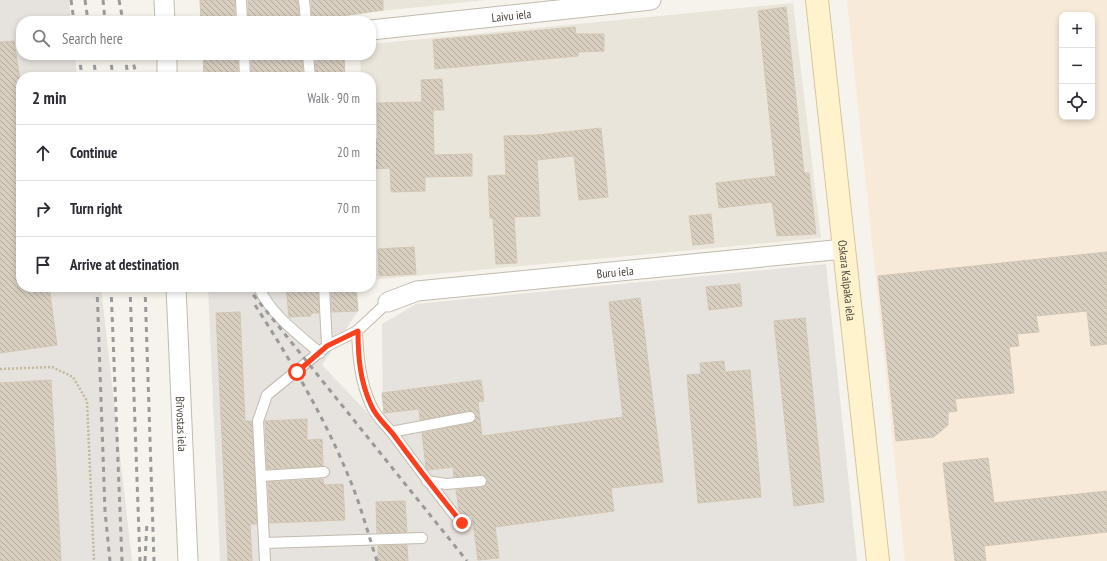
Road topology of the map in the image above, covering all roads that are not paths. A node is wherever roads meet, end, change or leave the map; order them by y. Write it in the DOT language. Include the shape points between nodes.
graph roads {
  1 [pos="164,0"];
  2 [pos="241,0"];
  3 [pos="304,0"];
  4 [pos="651,0"];
  5 [pos="817,0"];
  6 [pos="165,16"];
  7 [pos="242,16"];
  8 [pos="306,16"];
  9 [pos="376,29"];
  10 [pos="167,60"];
  11 [pos="244,60"];
  12 [pos="308,60"];
  13 [pos="168,72"];
  14 [pos="245,72"];
  15 [pos="310,72"];
  16 [pos="844,249"];
  17 [pos="176,292"];
  18 [pos="261,292"];
  19 [pos="324,292"];
  20 [pos="388,302"];
  21 [pos="358,331"];
  22 [pos="327,346"];
  23 [pos="320,354"];
  24 [pos="470,417"];
  25 [pos="391,432"];
  26 [pos="324,472"];
  27 [pos="261,476"];
  28 [pos="427,481"];
  29 [pos="481,481"];
  30 [pos="462,523"];
  31 [pos="422,538"];
  32 [pos="264,543"];
  33 [pos="188,561"];
  34 [pos="265,561"];
  35 [pos="878,561"];
  1 -- 6 [label="street"];
  2 -- 7 [label="lane"];
  3 -- 8 [label="lane"];
  4 -- 9 [label="street, Laivu iela"];
  5 -- 16 [label="main road, Oskara Kalpaka iela"];
  10 -- 13 [label="street"];
  11 -- 14 [label="lane"];
  12 -- 15 [label="lane"];
  16 -- 20 [label="street, Buru iela" via="417,291"];
  16 -- 35 [label="main road, Oskara Kalpaka iela"];
  17 -- 33 [label="street, Brīvostas iela"];
  18 -- 23 [label="lane" via="283,320"];
  19 -- 22 [label="lane"];
  20 -- 21 [label="lane"];
  21 -- 22 [label="lane"];
  21 -- 25 [label="lane" via="359,367 370,405 379,420"];
  22 -- 23 [label="lane"];
  23 -- 27 [label="lane" via="267,395 258,421"];
  24 -- 25 [label="lane"];
  25 -- 28 [label="lane"];
  26 -- 27 [label="lane"];
  27 -- 32 [label="lane"];
  28 -- 29 [label="lane" via="446,484"];
  28 -- 30 [label="lane"];
  31 -- 32 [label="lane"];
  32 -- 34 [label="lane"];
}
